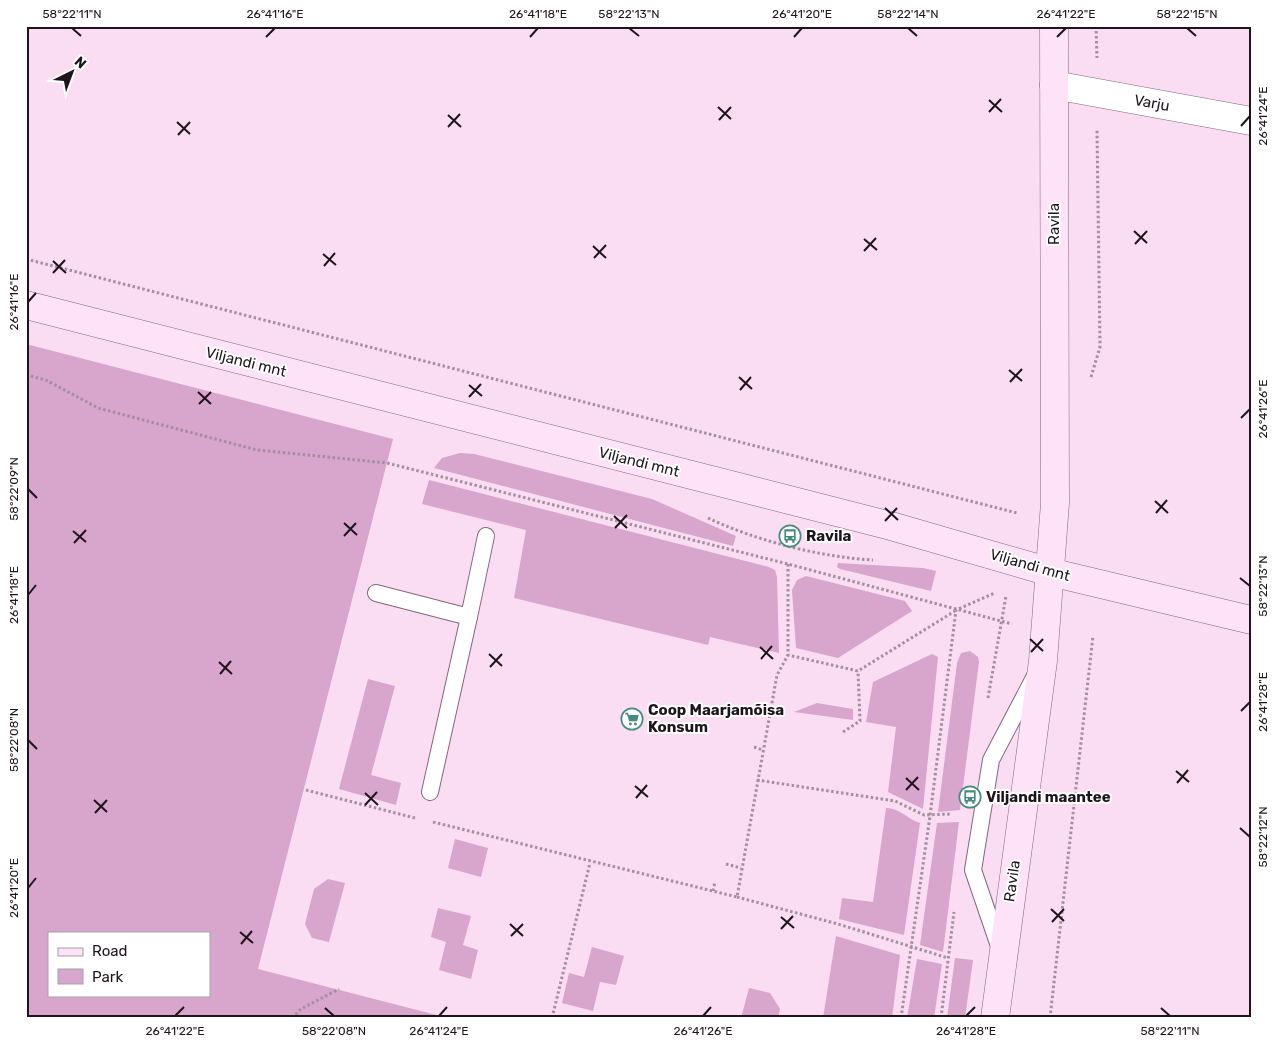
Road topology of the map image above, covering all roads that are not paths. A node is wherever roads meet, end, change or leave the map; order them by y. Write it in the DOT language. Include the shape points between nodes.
graph roads {
  1 [pos="1054,26"];
  2 [pos="1054,86"];
  3 [pos="1251,121"];
  4 [pos="26,305"];
  5 [pos="486,536"];
  6 [pos="1050,572"];
  7 [pos="376,593"];
  8 [pos="469,617"];
  9 [pos="1251,620"];
  10 [pos="1043,661"];
  11 [pos="430,792"];
  12 [pos="1003,956"];
  13 [pos="995,1018"];
  1 -- 2 [label="street, Ravila"];
  2 -- 3 [label="street, Varju"];
  2 -- 6 [label="street, Ravila" via="1055,503"];
  4 -- 6 [label="street, Viljandi mnt" via="891,526"];
  5 -- 8 [label="lane"];
  6 -- 9 [label="street, Viljandi mnt"];
  6 -- 10 [label="street, Ravila"];
  7 -- 8 [label="lane"];
  8 -- 11 [label="lane"];
  10 -- 12 [label="street, Ravila"];
  10 -- 12 [label="lane" via="991,760 973,870"];
  12 -- 13 [label="street, Ravila"];
}
